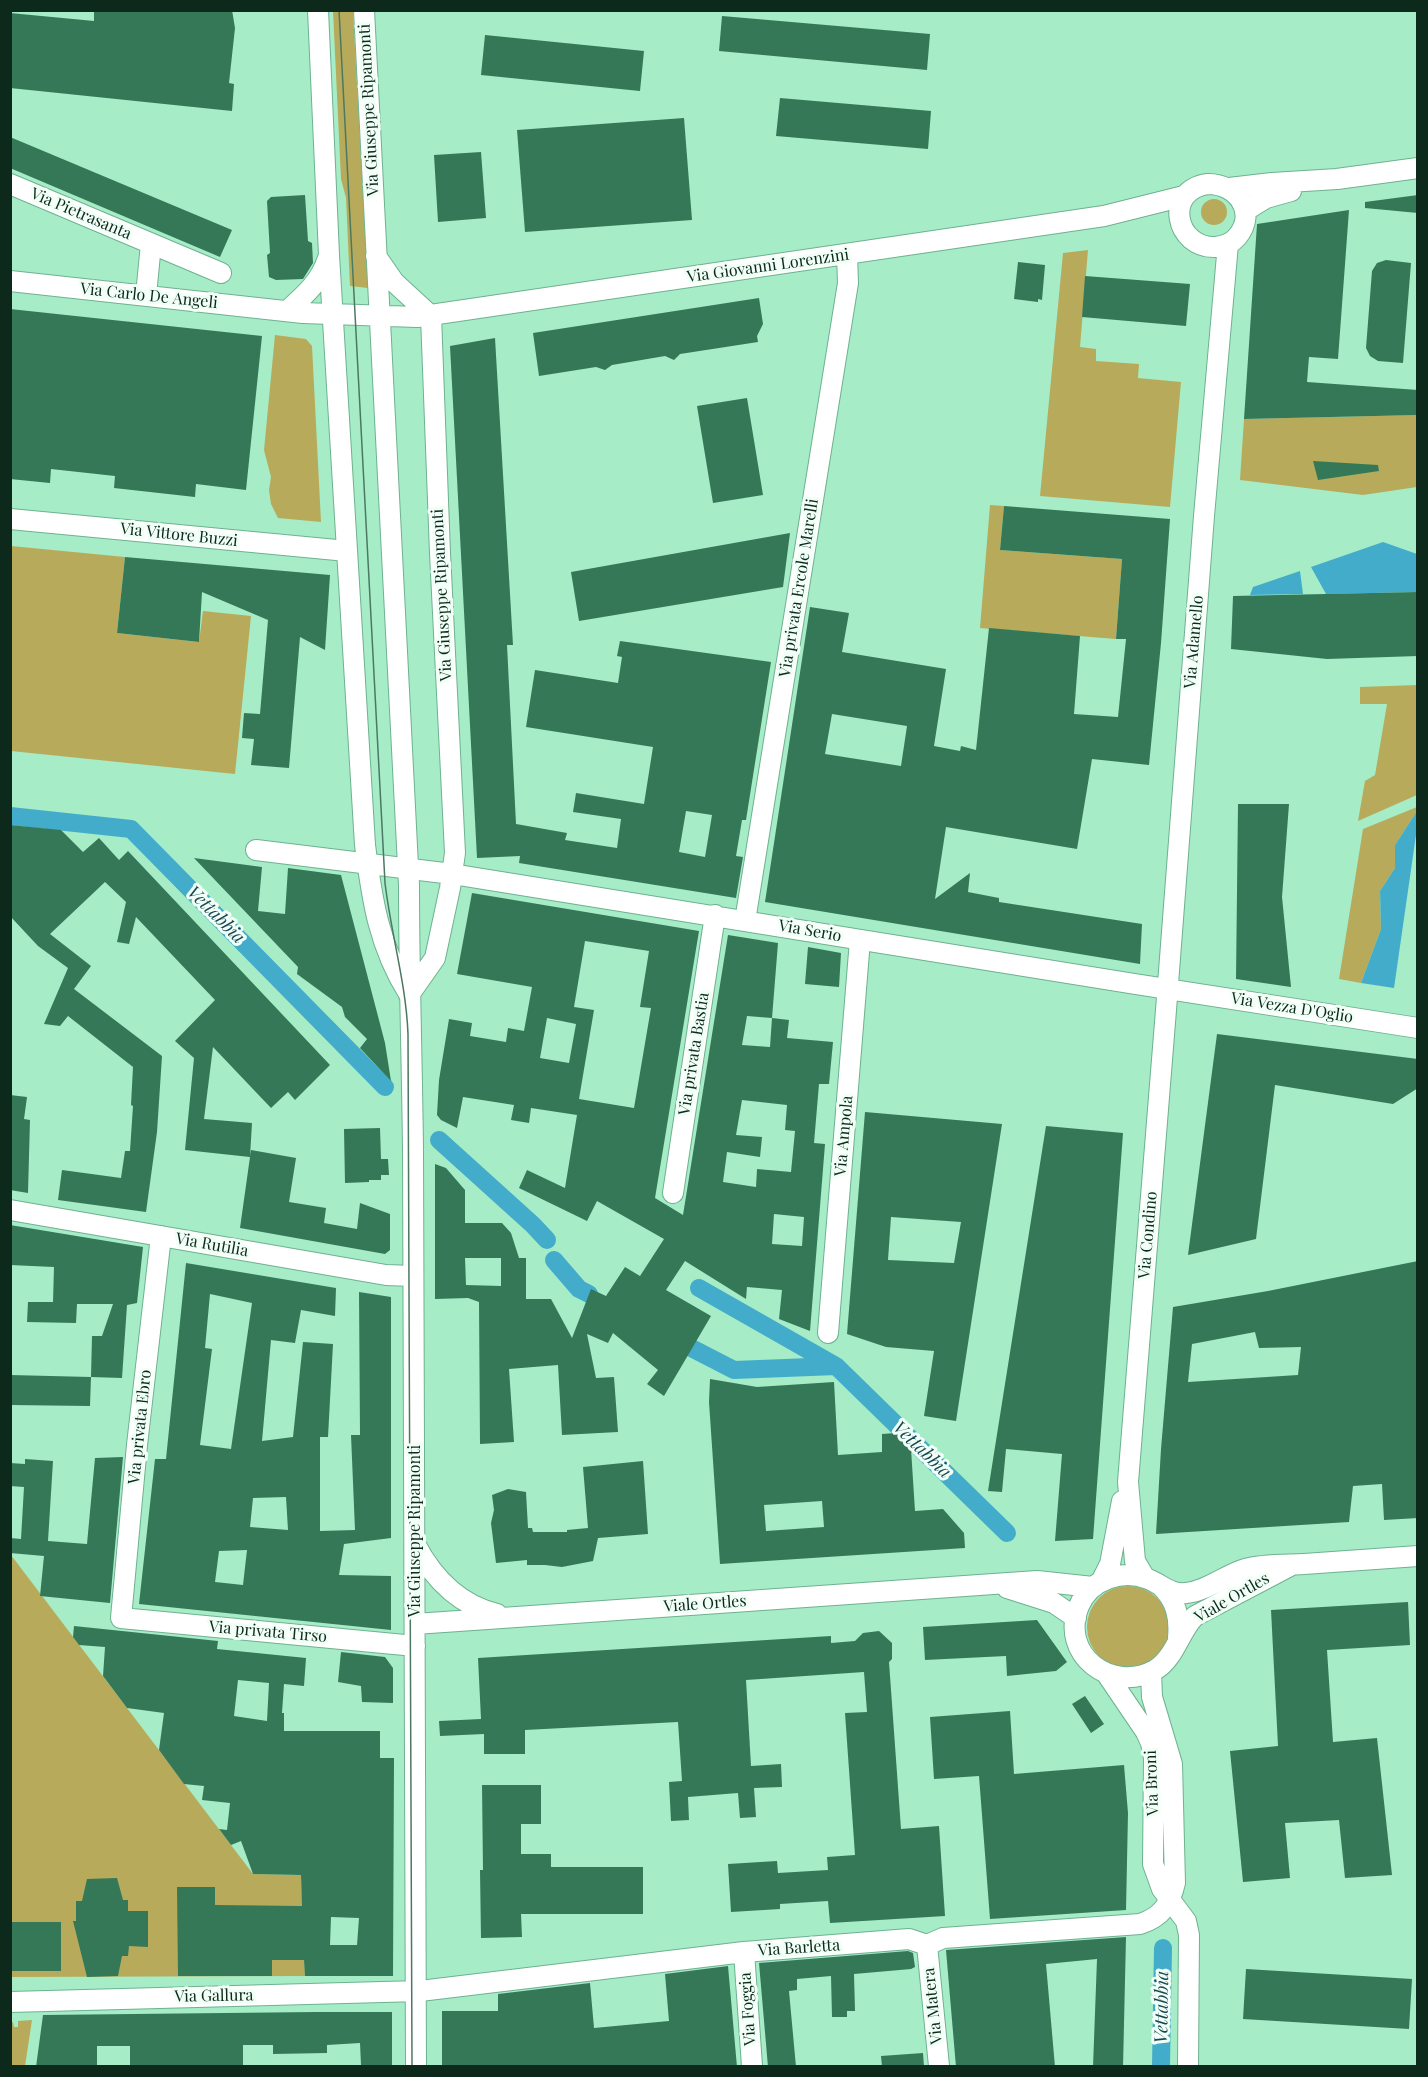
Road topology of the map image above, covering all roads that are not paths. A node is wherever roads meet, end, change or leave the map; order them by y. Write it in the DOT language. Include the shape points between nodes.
graph roads {
  1 [pos="318,10"];
  2 [pos="364,10"];
  3 [pos="1418,168"];
  4 [pos="1337,179"];
  5 [pos="10,184"];
  6 [pos="1229,188"];
  7 [pos="1184,196"];
  8 [pos="1245,211"];
  9 [pos="1104,216"];
  10 [pos="1180,220"];
  11 [pos="151,244"];
  12 [pos="1228,244"];
  13 [pos="1208,246"];
  14 [pos="847,254"];
  15 [pos="329,255"];
  16 [pos="376,256"];
  17 [pos="221,273"];
  18 [pos="10,281"];
  19 [pos="146,295"];
  20 [pos="1222,296"];
  21 [pos="287,311"];
  22 [pos="333,315"];
  23 [pos="431,316"];
  24 [pos="379,317"];
  25 [pos="10,519"];
  26 [pos="347,551"];
  27 [pos="256,850"];
  28 [pos="367,863"];
  29 [pos="408,868"];
  30 [pos="452,874"];
  31 [pos="715,915"];
  32 [pos="745,921"];
  33 [pos="860,940"];
  34 [pos="1167,988"];
  35 [pos="409,995"];
  36 [pos="1418,1028"];
  37 [pos="673,1193"];
  38 [pos="10,1210"];
  39 [pos="161,1236"];
  40 [pos="413,1276"];
  41 [pos="828,1333"];
  42 [pos="1128,1482"];
  43 [pos="414,1544"];
  44 [pos="1418,1556"];
  45 [pos="1292,1565"];
  46 [pos="1153,1582"];
  47 [pos="995,1585"];
  48 [pos="1097,1585"];
  49 [pos="121,1618"];
  50 [pos="511,1618"];
  51 [pos="1076,1618"];
  52 [pos="415,1624"];
  53 [pos="1178,1638"];
  54 [pos="415,1646"];
  55 [pos="1151,1672"];
  56 [pos="1106,1673"];
  57 [pos="1171,1900"];
  58 [pos="927,1945"];
  59 [pos="744,1952"];
  60 [pos="417,1991"];
  61 [pos="10,2002"];
  62 [pos="416,2067"];
  63 [pos="752,2067"];
  64 [pos="939,2067"];
  65 [pos="1188,2067"];
  1 -- 15 [label="street, Via Giuseppe Ripamonti"];
  2 -- 16 [label="street, Via Giuseppe Ripamonti"];
  3 -- 4 [label="street, Via Giovanni Lorenzini"];
  4 -- 6 [label="street, Via Giovanni Lorenzini"];
  4 -- 8 [label="street, Via Giovanni Lorenzini" via="1274,195"];
  5 -- 11 [label="street, Via Pietrasanta"];
  6 -- 7 [label="street, Via Giovanni Lorenzini" via="1204,184"];
  6 -- 8 [label="street"];
  7 -- 9 [label="street, Via Giovanni Lorenzini"];
  7 -- 10 [label="street"];
  8 -- 12 [label="street" via="1241,231"];
  9 -- 10 [label="street, Via Giovanni Lorenzini" via="1152,215"];
  9 -- 14 [label="street, Via Giovanni Lorenzini"];
  10 -- 13 [label="street" via="1190,237"];
  11 -- 17 [label="street, Via Pietrasanta"];
  11 -- 19 [label="street, Via Pietrasanta"];
  12 -- 13 [label="street"];
  12 -- 20 [label="street"];
  13 -- 20 [label="street"];
  14 -- 23 [label="street, Via Giovanni Lorenzini"];
  14 -- 32 [label="street, Via privata Ercole Marelli" via="846,295"];
  15 -- 21 [label="street" via="322,276"];
  15 -- 22 [label="street, Via Giuseppe Ripamonti"];
  16 -- 23 [label="street" via="394,282"];
  16 -- 24 [label="street, Via Giuseppe Ripamonti"];
  18 -- 19 [label="street, Via Carlo De Angeli"];
  19 -- 21 [label="street, Via Carlo De Angeli"];
  20 -- 34 [label="street, Via Adamello"];
  21 -- 22 [label="street, Via Carlo De Angeli"];
  22 -- 24 [label="street"];
  22 -- 26 [label="street, Via Giuseppe Ripamonti"];
  23 -- 24 [label="street, Via Giovanni Lorenzini"];
  23 -- 30 [label="street, Via Giuseppe Ripamonti" via="455,853"];
  24 -- 29 [label="street, Via Giuseppe Ripamonti"];
  25 -- 26 [label="street, Via Vittore Buzzi"];
  26 -- 28 [label="street, Via Giuseppe Ripamonti"];
  27 -- 28 [label="street"];
  28 -- 29 [label="street"];
  28 -- 35 [label="street, Via Giuseppe Ripamonti" via="381,936 394,972"];
  29 -- 30 [label="street"];
  29 -- 35 [label="street, Via Giuseppe Ripamonti"];
  30 -- 31 [label="street, Via Serio"];
  30 -- 35 [label="street, Via Giuseppe Ripamonti" via="435,958"];
  31 -- 32 [label="street, Via Serio"];
  31 -- 37 [label="street, Via privata Bastia"];
  32 -- 33 [label="street, Via Serio"];
  33 -- 34 [label="street, Via Serio"];
  33 -- 41 [label="street, Via Ampola"];
  34 -- 36 [label="street, Via Vezza D'Oglio"];
  34 -- 42 [label="street, Via Condino"];
  35 -- 40 [label="street, Via Giuseppe Ripamonti"];
  38 -- 39 [label="street, Via Rutilia"];
  39 -- 40 [label="street, Via Rutilia" via="386,1275"];
  39 -- 49 [label="street, Via privata Ebro"];
  40 -- 43 [label="street, Via Giuseppe Ripamonti"];
  42 -- 46 [label="street, Via Condino" via="1135,1562"];
  42 -- 48 [label="street, Via Condino" via="1110,1564"];
  43 -- 50 [label="street" via="436,1577 459,1598 487,1612"];
  43 -- 52 [label="street, Via Giuseppe Ripamonti"];
  44 -- 45 [label="street, Viale Ortles"];
  45 -- 46 [label="street, Viale Ortles" via="1246,1569 1184,1593"];
  45 -- 53 [label="street, Viale Ortles" via="1195,1616"];
  46 -- 48 [label="street, Viale Ortles" via="1123,1575"];
  46 -- 53 [label="street, Viale Ortles" via="1167,1591 1175,1605"];
  47 -- 48 [label="street, Viale Ortles" via="1036,1581"];
  47 -- 50 [label="street, Viale Ortles"];
  47 -- 51 [label="street, Viale Ortles" via="1054,1603"];
  48 -- 51 [label="street" via="1081,1603"];
  49 -- 54 [label="street, Via privata Tirso"];
  50 -- 52 [label="street, Viale Ortles"];
  51 -- 56 [label="street" via="1080,1650"];
  52 -- 54 [label="street, Via Giuseppe Ripamonti"];
  53 -- 55 [label="street, Viale Ortles" via="1172,1654"];
  54 -- 60 [label="street, Via Giuseppe Ripamonti"];
  55 -- 56 [label="street" via="1129,1677"];
  55 -- 57 [label="street, Via Broni" via="1152,1697 1172,1764 1175,1883"];
  56 -- 57 [label="street, Via Broni" via="1151,1743 1153,1864 1162,1889"];
  57 -- 58 [label="street, Via Barletta" via="1156,1917 1140,1924 943,1938"];
  57 -- 65 [label="street, Via Broni" via="1186,1921 1189,1935"];
  58 -- 59 [label="street, Via Barletta" via="909,1939"];
  58 -- 64 [label="street, Via Matera"];
  59 -- 60 [label="street, Via Barletta"];
  59 -- 63 [label="street, Via Foggia"];
  60 -- 61 [label="street, Via Gallura"];
  60 -- 62 [label="street, Via Giuseppe Ripamonti"];
}
